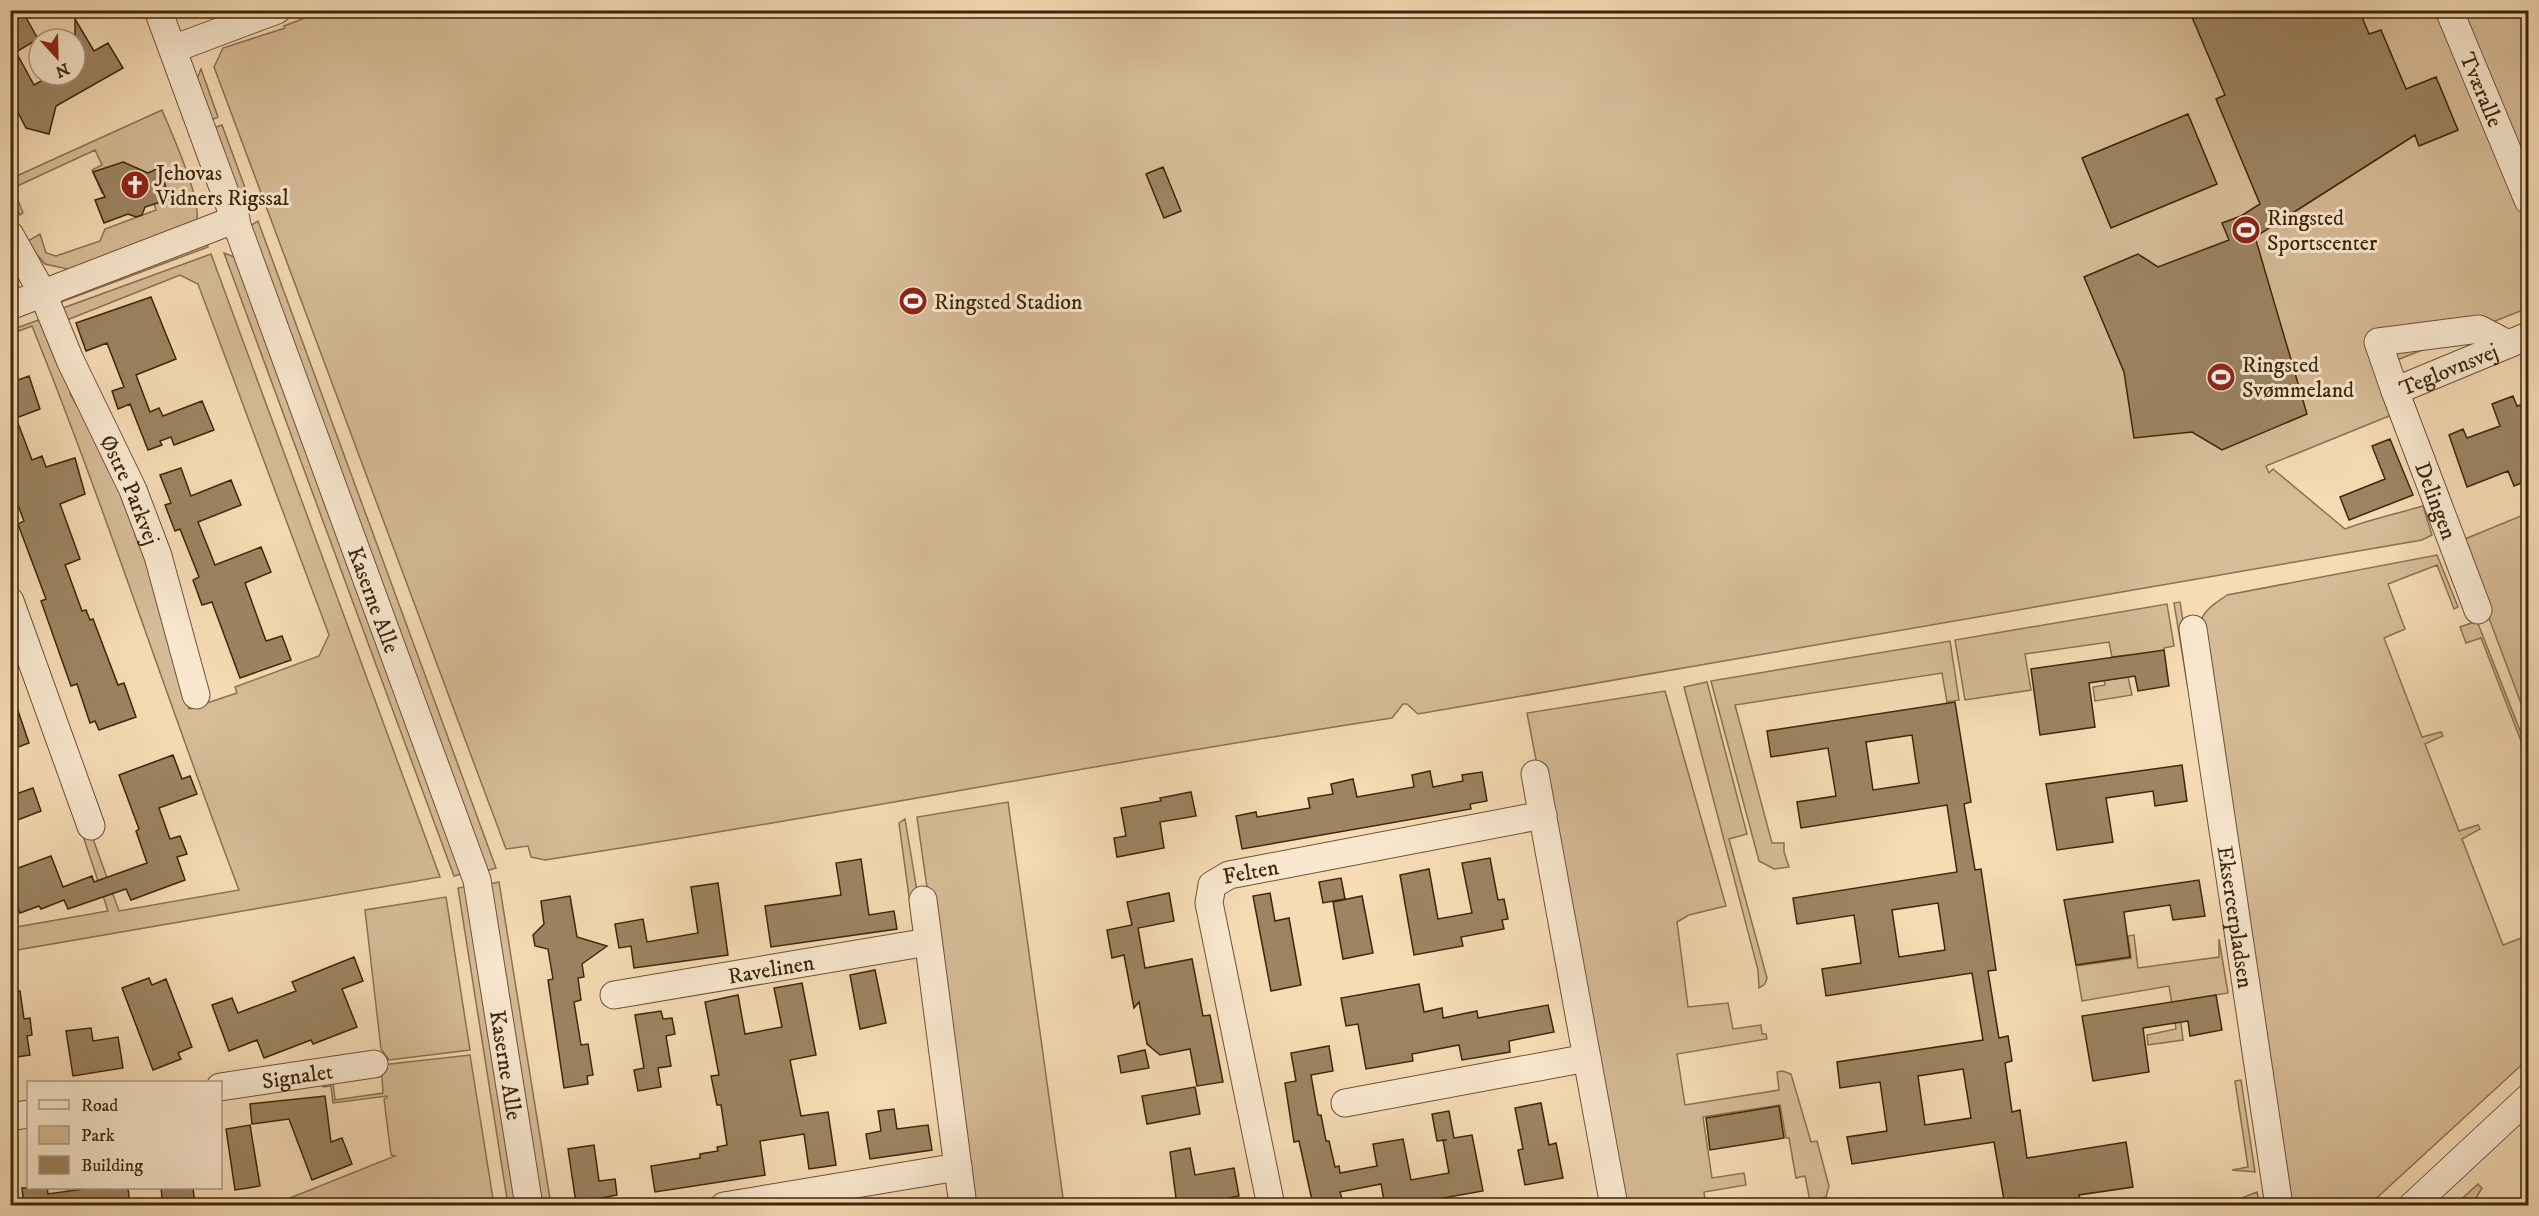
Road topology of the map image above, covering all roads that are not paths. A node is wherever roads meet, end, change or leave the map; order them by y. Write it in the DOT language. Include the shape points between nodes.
graph roads {
  1 [pos="158,10"];
  2 [pos="277,10"];
  3 [pos="2449,10"];
  4 [pos="173,49"];
  5 [pos="2529,200"];
  6 [pos="236,219"];
  7 [pos="10,235"];
  8 [pos="43,294"];
  9 [pos="10,306"];
  10 [pos="2518,340"];
  11 [pos="2396,391"];
  12 [pos="10,601"];
  13 [pos="2478,610"];
  14 [pos="2193,629"];
  15 [pos="196,695"];
  16 [pos="1535,774"];
  17 [pos="1543,815"];
  18 [pos="92,826"];
  19 [pos="923,900"];
  20 [pos="928,942"];
  21 [pos="614,995"];
  22 [pos="1587,1058"];
  23 [pos="374,1065"];
  24 [pos="222,1087"];
  25 [pos="2529,1098"];
  26 [pos="1345,1103"];
  27 [pos="27,1114"];
  28 [pos="10,1117"];
  29 [pos="958,1167"];
  30 [pos="529,1206"];
  31 [pos="724,1206"];
  32 [pos="963,1206"];
  33 [pos="1271,1206"];
  34 [pos="1614,1206"];
  35 [pos="2279,1206"];
  36 [pos="2412,1206"];
  1 -- 4 [label="street, Kaserne Alle"];
  2 -- 4 [label="street"];
  3 -- 5 [label="street, Tværalle"];
  4 -- 6 [label="street, Kaserne Alle"];
  6 -- 8 [label="street"];
  6 -- 30 [label="street, Kaserne Alle" via="477,880"];
  7 -- 8 [label="street, Østre Parkvej"];
  8 -- 9 [label="street"];
  8 -- 15 [label="street, Østre Parkvej" via="70,360 134,490 158,556"];
  10 -- 11 [label="street, Teglovnsvej"];
  10 -- 11 [label="street, Teglovnsvej" via="2479,329 2378,342"];
  11 -- 13 [label="street, Delingen"];
  12 -- 18 [label="street"];
  14 -- 35 [label="street, Eksercerpladsen"];
  16 -- 17 [label="street"];
  17 -- 22 [label="street"];
  17 -- 33 [label="street, Felten" via="1229,875 1212,885 1209,903"];
  19 -- 20 [label="street"];
  20 -- 21 [label="street, Ravelinen"];
  20 -- 29 [label="street"];
  22 -- 26 [label="street"];
  22 -- 34 [label="street"];
  23 -- 24 [label="street, Signalet"];
  25 -- 36 [label="street"];
  27 -- 28 [label="street"];
  29 -- 31 [label="street"];
  29 -- 32 [label="street"];
}
